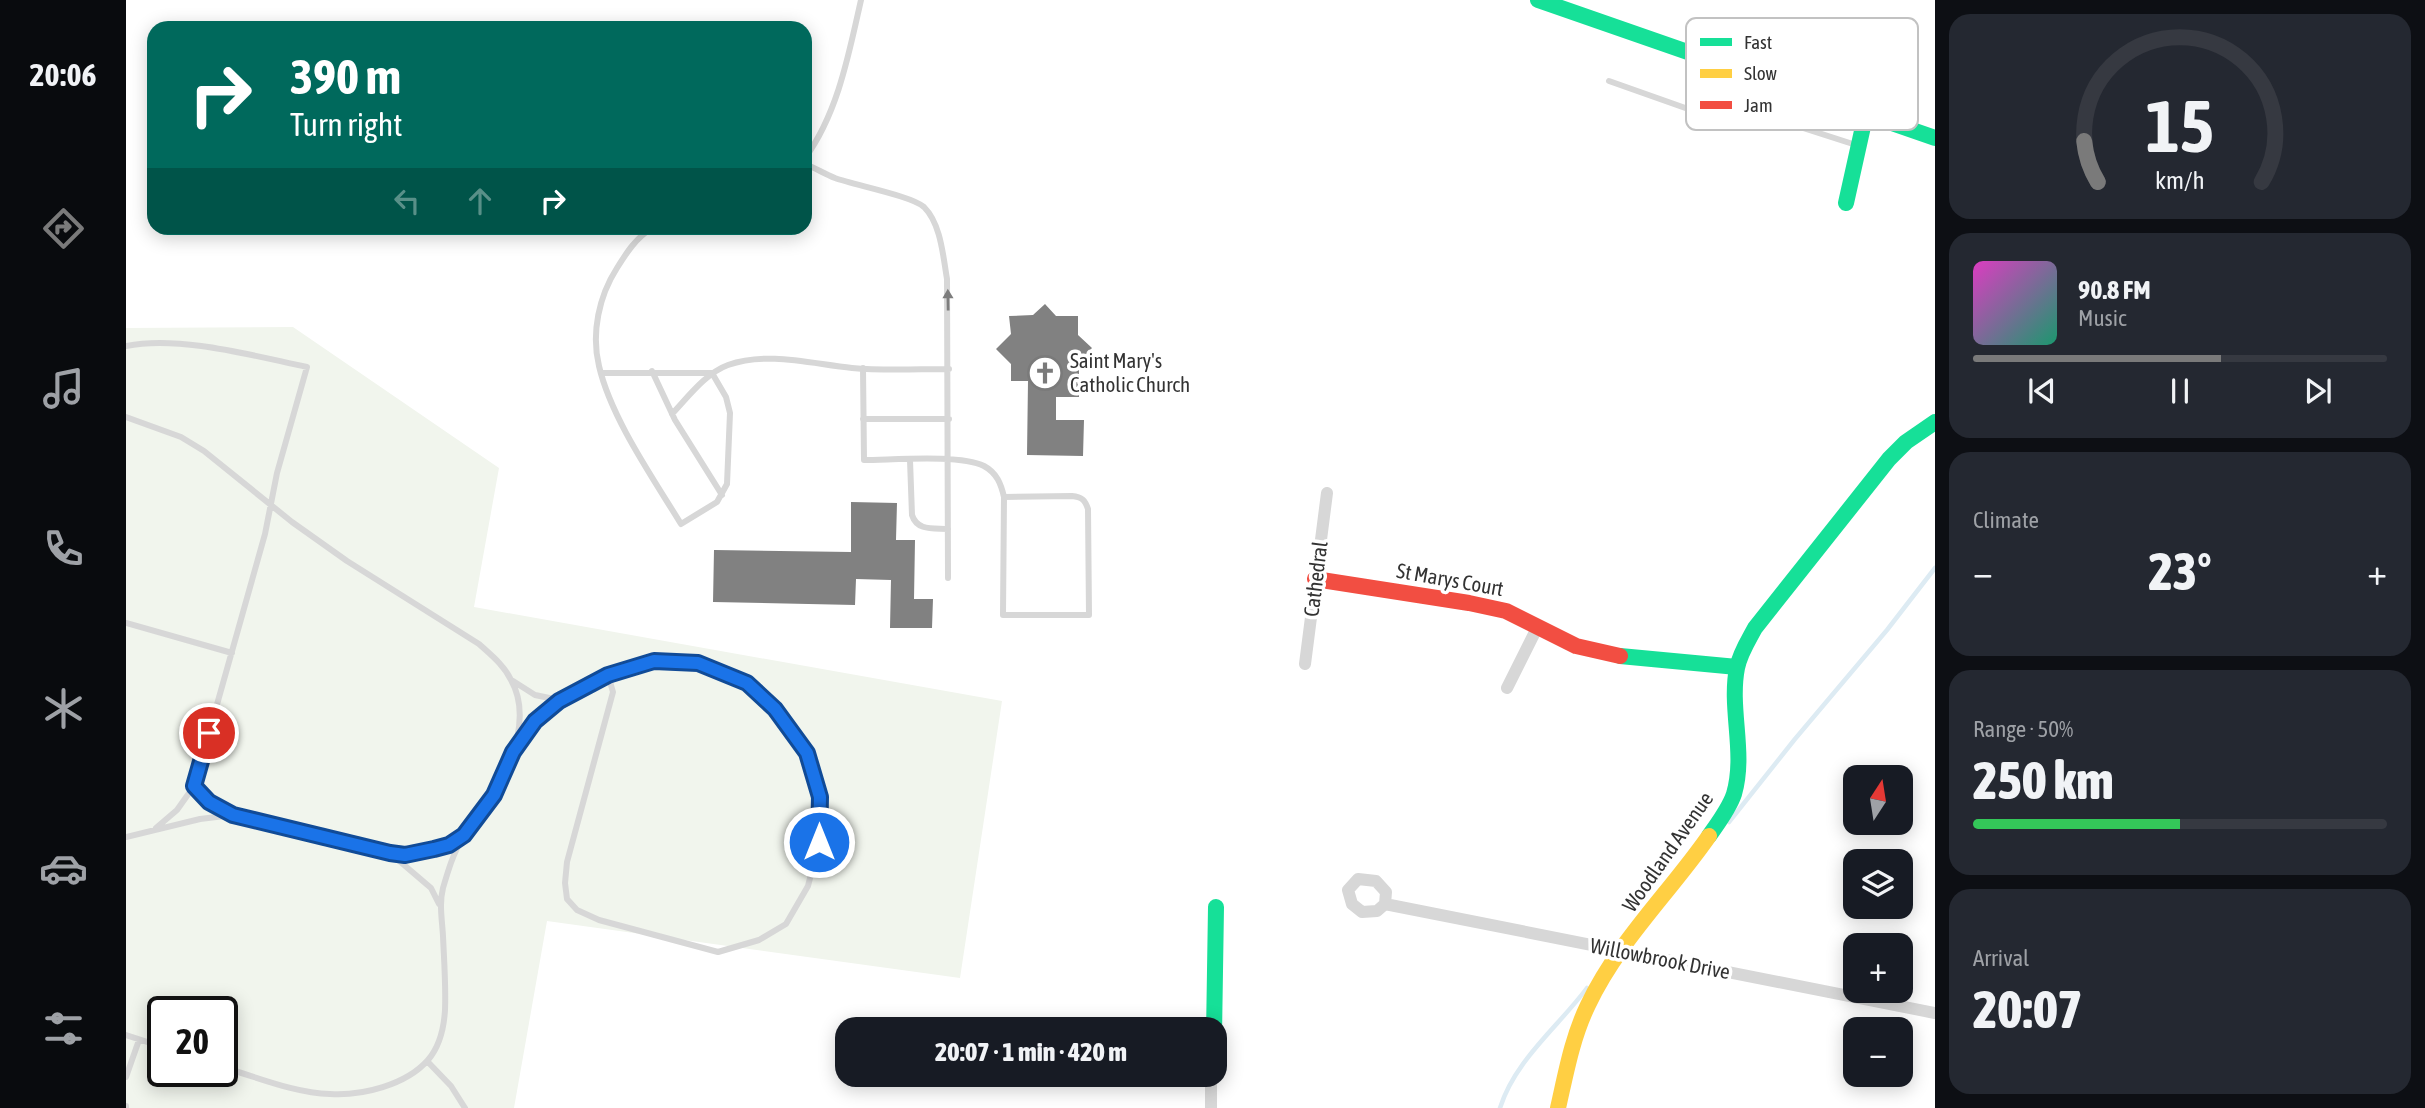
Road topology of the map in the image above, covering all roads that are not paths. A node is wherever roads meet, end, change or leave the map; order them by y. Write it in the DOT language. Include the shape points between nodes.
graph roads {
  1 [pos="860,0"];
  2 [pos="1538,0"];
  3 [pos="1686,51"];
  4 [pos="1609,81"];
  5 [pos="1686,108"];
  6 [pos="1810,130"];
  7 [pos="1862,130"];
  8 [pos="1913,130"];
  9 [pos="1935,138"];
  10 [pos="812,145"];
  11 [pos="1858,145"];
  12 [pos="812,167"];
  13 [pos="1846,203"];
  14 [pos="642,235"];
  15 [pos="126,346"];
  16 [pos="863,368"];
  17 [pos="949,369"];
  18 [pos="652,371"];
  19 [pos="601,373"];
  20 [pos="712,373"];
  21 [pos="671,414"];
  22 [pos="126,417"];
  23 [pos="863,419"];
  24 [pos="948,419"];
  25 [pos="1935,422"];
  26 [pos="910,460"];
  27 [pos="948,460"];
  28 [pos="1327,493"];
  29 [pos="722,495"];
  30 [pos="1004,497"];
  31 [pos="272,508"];
  32 [pos="948,529"];
  33 [pos="948,578"];
  34 [pos="1315,579"];
  35 [pos="126,623"];
  36 [pos="1538,626"];
  37 [pos="232,653"];
  38 [pos="1305,664"];
  39 [pos="1737,667"];
  40 [pos="608,675"];
  41 [pos="512,681"];
  42 [pos="1507,688"];
  43 [pos="559,701"];
  44 [pos="513,752"];
  45 [pos="194,786"];
  46 [pos="233,815"];
  47 [pos="156,828"];
  48 [pos="464,835"];
  49 [pos="126,837"];
  50 [pos="390,853"];
  51 [pos="1385,904"];
  52 [pos="440,906"];
  53 [pos="1216,907"];
  54 [pos="1622,952"];
  55 [pos="1935,1013"];
  56 [pos="1214,1017"];
  57 [pos="126,1035"];
  58 [pos="139,1040"];
  59 [pos="147,1042"];
  60 [pos="427,1061"];
  61 [pos="238,1071"];
  62 [pos="126,1077"];
  63 [pos="1211,1087"];
  64 [pos="465,1108"];
  65 [pos="1211,1108"];
  66 [pos="1558,1108"];
  1 -- 10 [label="lane" via="841,80"];
  2 -- 3 [label="street"];
  4 -- 5 [label="lane"];
  6 -- 11 [label="lane"];
  7 -- 11 [label="street"];
  8 -- 9 [label="street"];
  11 -- 13 [label="street"];
  17 -- 12 [label="lane, one-way" via="947,279 932,218 910,199"];
  14 -- 19 [label="lane" via="604,290 596,343"];
  15 -- 31 [label="lane" via="204,347 307,366 277,473"];
  16 -- 17 [label="lane"];
  16 -- 20 [label="lane" via="764,360 727,365"];
  16 -- 23 [label="lane"];
  17 -- 24 [label="lane"];
  18 -- 19 [label="lane"];
  18 -- 20 [label="lane"];
  18 -- 21 [label="lane"];
  19 -- 29 [label="lane" via="617,413 681,524"];
  20 -- 21 [label="lane"];
  20 -- 29 [label="lane" via="730,413"];
  21 -- 29 [label="lane"];
  22 -- 31 [label="lane" via="181,437 204,451"];
  23 -- 24 [label="lane"];
  23 -- 26 [label="lane" via="864,460"];
  24 -- 27 [label="lane"];
  25 -- 39 [label="street, Woodland Avenue" via="1906,442 1871,481 1755,628"];
  26 -- 27 [label="lane"];
  26 -- 32 [label="lane" via="914,521 921,527"];
  27 -- 30 [label="lane" via="984,466 996,475"];
  27 -- 32 [label="lane"];
  28 -- 34 [label="street, Cathedral"];
  30 -- 30 [label="lane" via="1003,615 1089,615 1085,501 1072,496"];
  31 -- 37 [label="lane"];
  31 -- 41 [label="lane" via="480,644"];
  32 -- 33 [label="lane"];
  34 -- 36 [label="street, St Marys Court" via="1506,611"];
  34 -- 38 [label="street, Cathedral"];
  35 -- 37 [label="lane"];
  36 -- 39 [label="street, St Marys Court" via="1576,646 1628,657"];
  36 -- 42 [label="street"];
  37 -- 45 [label="lane"];
  39 -- 54 [label="street, Woodland Avenue" via="1737,768 1729,806"];
  40 -- 40 [label="lane" via="654,661 698,663 747,683 775,709 807,753 820,797 819,842 808,886 786,924 759,940 718,952 599,920 577,910 567,899 567,862 613,692"];
  40 -- 43 [label="lane"];
  41 -- 43 [label="lane" via="535,695"];
  41 -- 44 [label="lane" via="519,708"];
  43 -- 44 [label="lane" via="535,721"];
  44 -- 48 [label="lane" via="494,795"];
  45 -- 46 [label="lane" via="209,802"];
  45 -- 47 [label="lane"];
  46 -- 47 [label="lane"];
  46 -- 50 [label="lane"];
  47 -- 49 [label="lane"];
  48 -- 50 [label="lane" via="434,849"];
  48 -- 52 [label="lane" via="446,876"];
  50 -- 52 [label="lane" via="431,888"];
  51 -- 54 [label="street, Willowbrook Drive"];
  52 -- 60 [label="lane" via="444,1013 441,1035"];
  53 -- 56 [label="street"];
  54 -- 55 [label="street, Willowbrook Drive"];
  54 -- 66 [label="street, Woodland Avenue" via="1580,1021"];
  57 -- 58 [label="lane"];
  58 -- 59 [label="lane"];
  58 -- 62 [label="lane"];
  60 -- 61 [label="lane" via="374,1089 330,1094"];
  60 -- 64 [label="lane"];
  63 -- 65 [label="street"];
}
